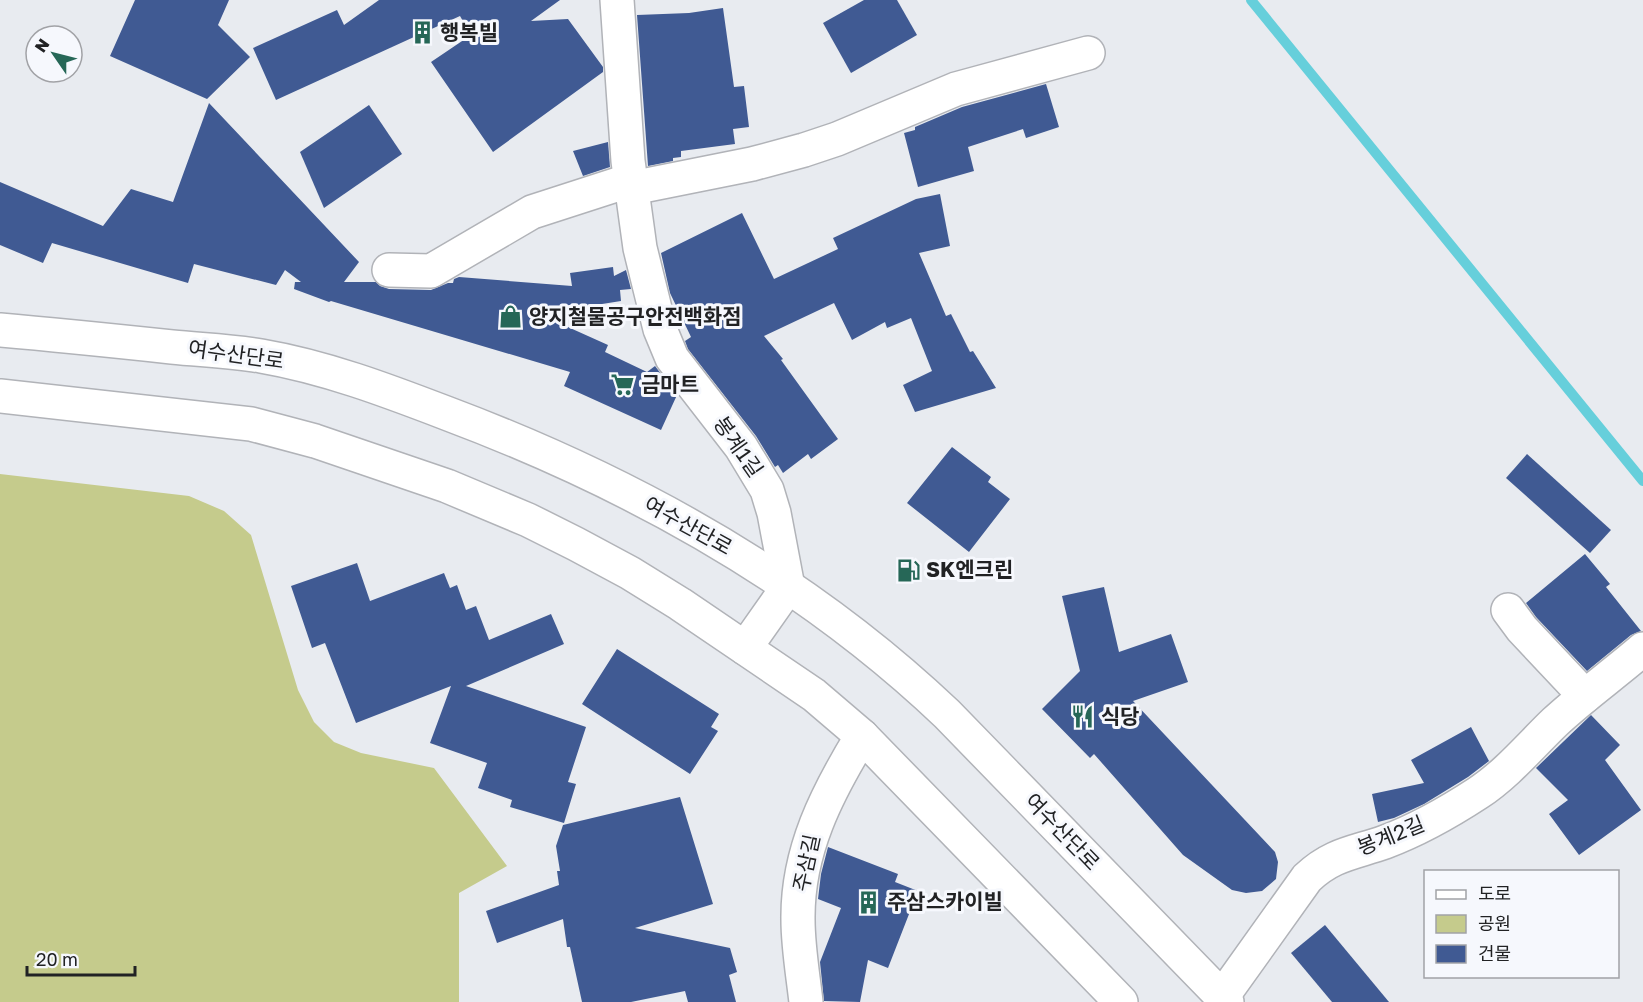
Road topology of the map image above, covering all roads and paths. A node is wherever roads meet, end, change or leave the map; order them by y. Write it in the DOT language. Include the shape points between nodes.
graph roads {
  1 [pos="617,0"];
  2 [pos="1088,53"];
  3 [pos="631,184"];
  4 [pos="389,270"];
  5 [pos="0,330"];
  6 [pos="0,396"];
  7 [pos="788,587"];
  8 [pos="1508,610"];
  9 [pos="745,648"];
  10 [pos="1643,649"];
  11 [pos="1585,696"];
  12 [pos="862,736"];
  13 [pos="1224,1000"];
  14 [pos="806,1002"];
  15 [pos="1121,1002"];
  1 -- 3 [label="street, 봉계1길"];
  2 -- 3 [label="street" via="956,89 804,150 752,164"];
  3 -- 4 [label="street" via="532,212 431,271"];
  3 -- 7 [label="street, 봉계1길" via="640,248 665,344 741,447 767,490"];
  5 -- 7 [label="street, 여수산단로" via="259,356 362,382 538,449 682,520"];
  6 -- 9 [label="street" via="250,424 357,454 486,502 567,539 630,573"];
  7 -- 9 [label="street"];
  7 -- 13 [label="street, 여수산단로" via="868,643 913,682"];
  8 -- 11 [label="street" via="1528,637"];
  9 -- 12 [label="street" via="814,696"];
  10 -- 11 [label="street, 봉계2길"];
  11 -- 13 [label="street, 봉계2길" via="1478,794 1398,836 1320,865 1307,878"];
  12 -- 14 [label="street, 주삼길" via="818,816 800,881 798,920"];
  12 -- 15 [label="street"];
}
